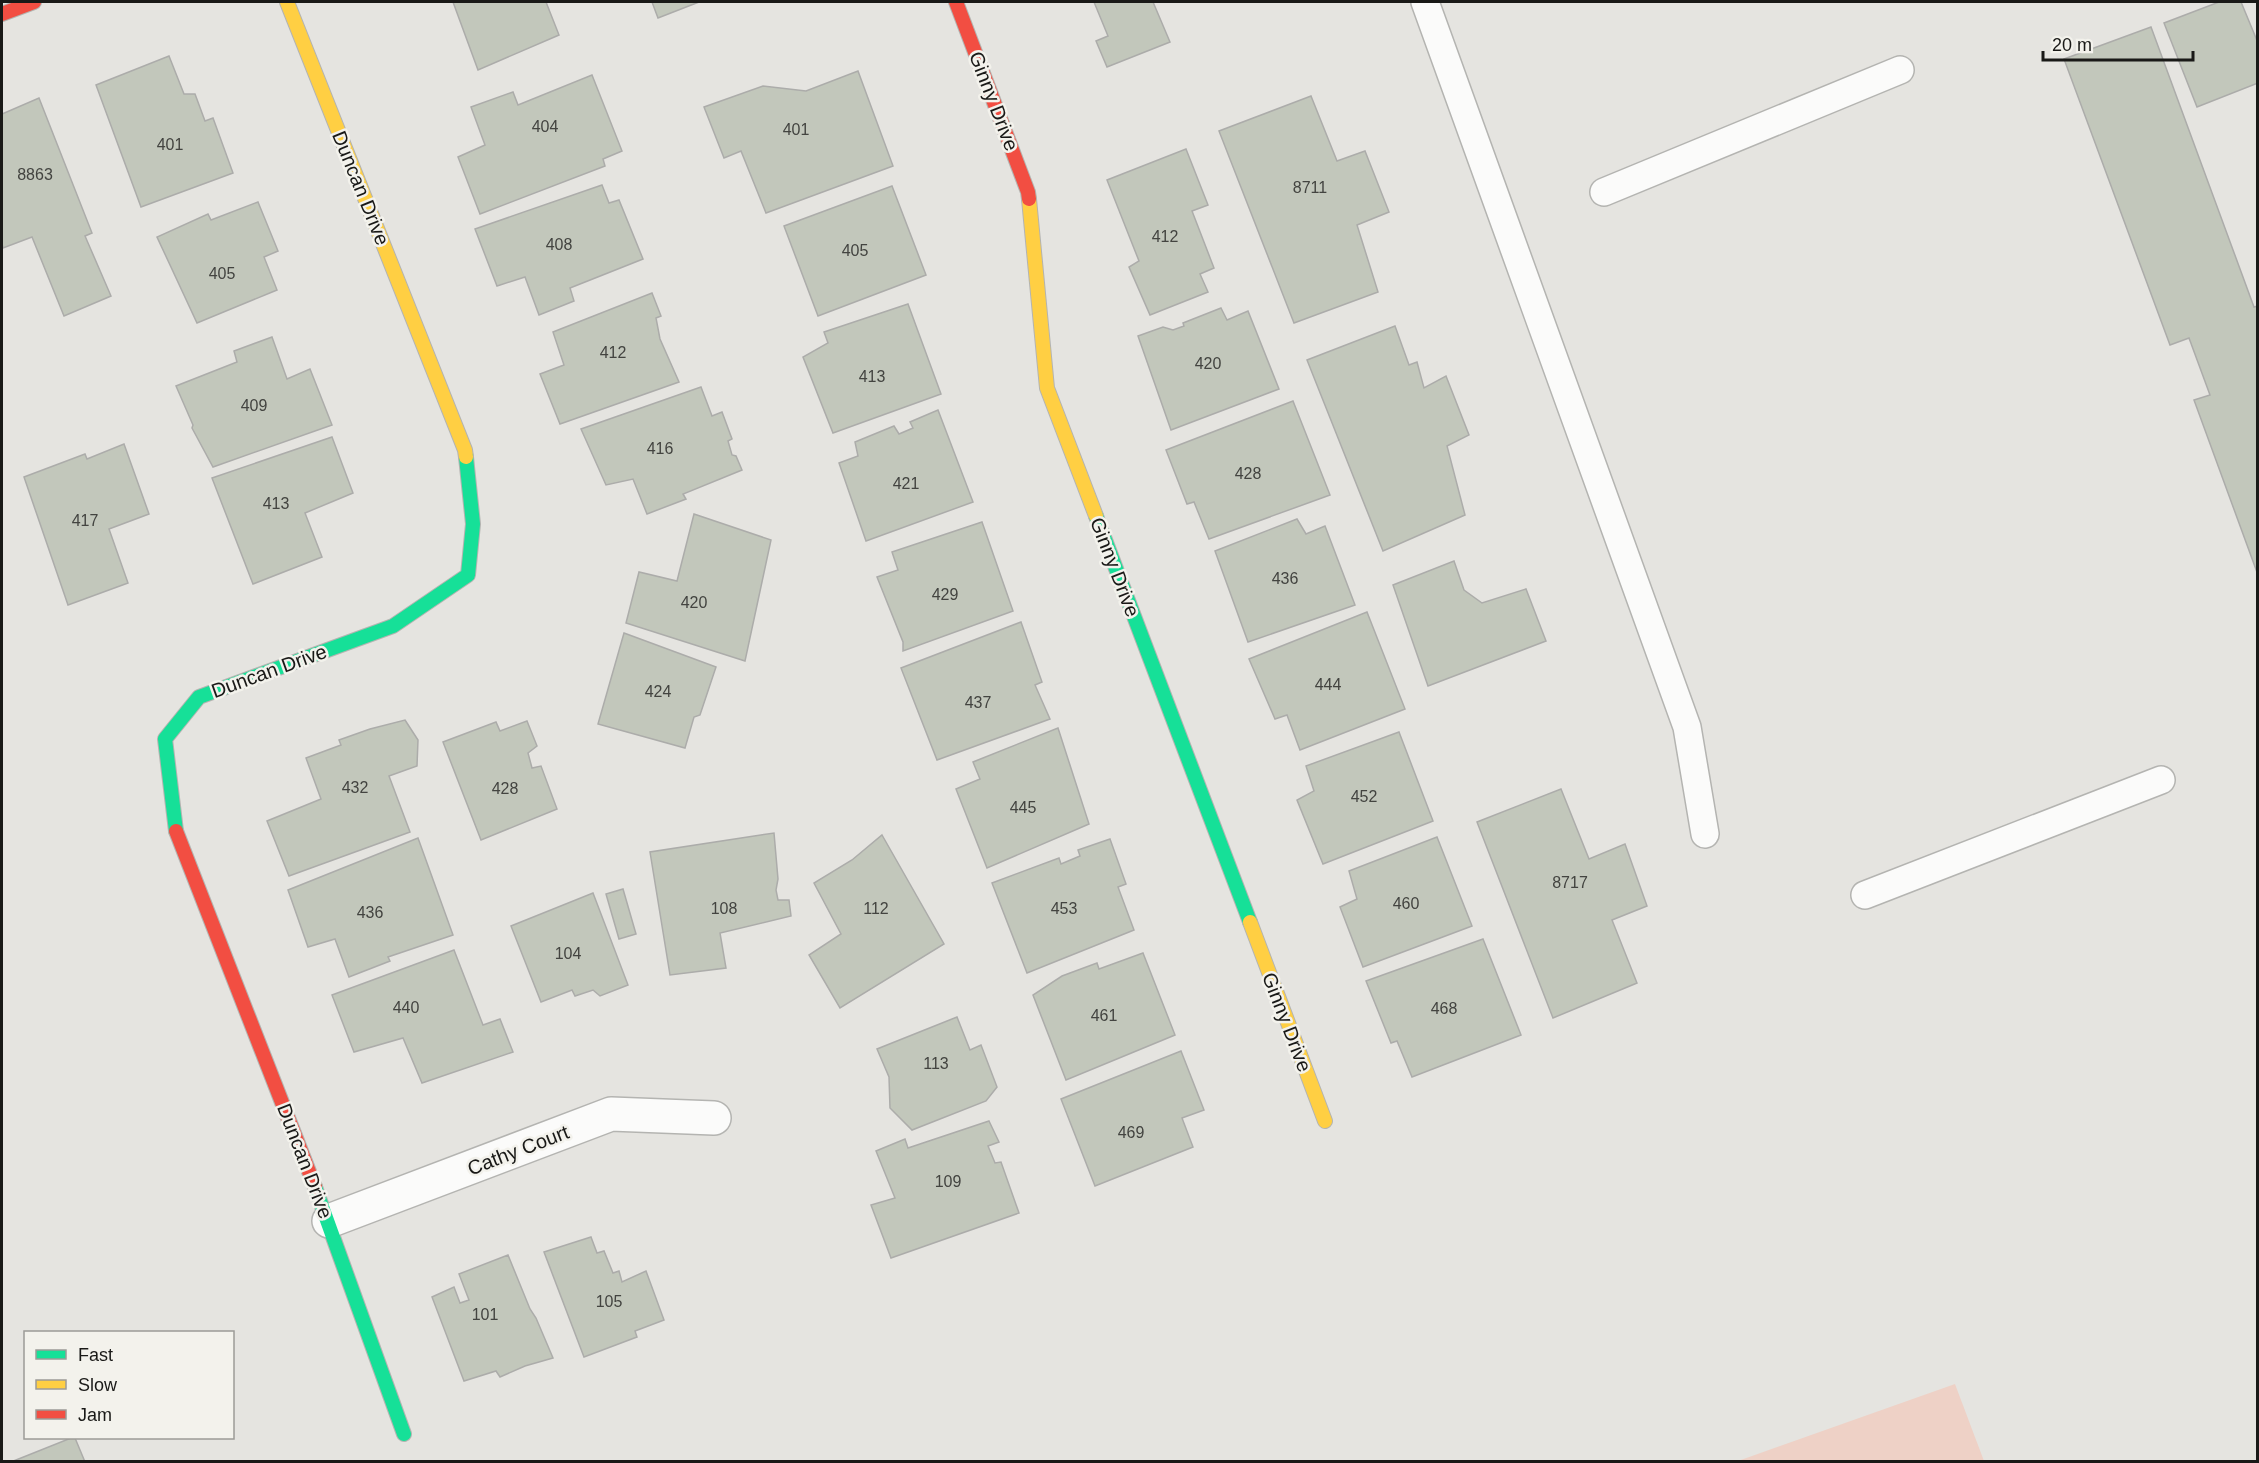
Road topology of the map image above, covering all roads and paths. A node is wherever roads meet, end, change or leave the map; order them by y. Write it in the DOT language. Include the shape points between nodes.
graph roads {
  1 [pos="34,2"];
  2 [pos="287,2"];
  3 [pos="956,2"];
  4 [pos="1425,2"];
  5 [pos="2,14"];
  6 [pos="1900,70"];
  7 [pos="1604,192"];
  8 [pos="2161,780"];
  9 [pos="1705,834"];
  10 [pos="1865,895"];
  11 [pos="714,1118"];
  12 [pos="1325,1121"];
  13 [pos="329,1221"];
  14 [pos="404,1434"];
  1 -- 5 [label="street"];
  2 -- 13 [label="street, Duncan Drive" via="465,450 473,524 468,575 393,626 199,697 165,740 174,826"];
  3 -- 12 [label="street, Ginny Drive" via="1028,192 1047,388"];
  4 -- 9 [label="lane" via="1687,727"];
  6 -- 7 [label="lane"];
  8 -- 10 [label="lane"];
  11 -- 13 [label="street, Cathy Court" via="611,1114"];
  13 -- 14 [label="street, Duncan Drive"];
}
